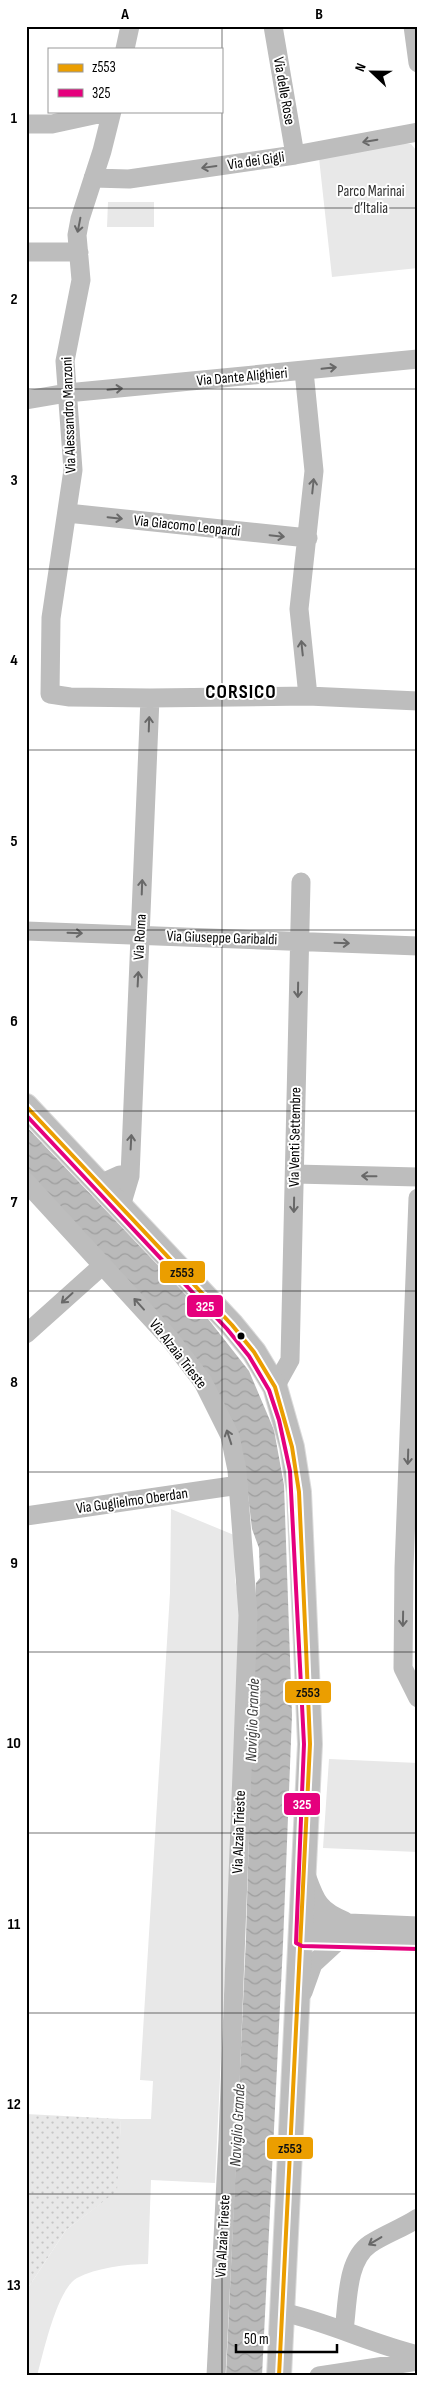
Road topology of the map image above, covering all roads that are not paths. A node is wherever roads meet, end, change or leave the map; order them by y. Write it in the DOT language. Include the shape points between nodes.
graph roads {
  1 [pos="130,26"];
  2 [pos="274,26"];
  3 [pos="413,26"];
  4 [pos="125,48"];
  5 [pos="418,63"];
  6 [pos="107,112"];
  7 [pos="112,112"];
  8 [pos="26,124"];
  9 [pos="418,132"];
  10 [pos="295,155"];
  11 [pos="93,178"];
  12 [pos="26,252"];
  13 [pos="79,252"];
  14 [pos="418,359"];
  15 [pos="304,371"];
  16 [pos="67,393"];
  17 [pos="26,400"];
  18 [pos="67,513"];
  19 [pos="308,538"];
  20 [pos="308,696"];
  21 [pos="150,698"];
  22 [pos="418,701"];
  23 [pos="301,882"];
  24 [pos="26,930"];
  25 [pos="141,935"];
  26 [pos="299,941"];
  27 [pos="418,946"];
  28 [pos="26,1106"];
  29 [pos="294,1174"];
  30 [pos="130,1176"];
  31 [pos="418,1177"];
  32 [pos="26,1182"];
  33 [pos="100,1184"];
  34 [pos="418,1198"];
  35 [pos="121,1206"];
  36 [pos="103,1265"];
  37 [pos="26,1334"];
  38 [pos="275,1387"];
  39 [pos="239,1485"];
  40 [pos="26,1516"];
  41 [pos="418,1698"];
  42 [pos="305,1872"];
  43 [pos="351,1923"];
  44 [pos="418,1926"];
  45 [pos="303,1930"];
  46 [pos="338,1941"];
  47 [pos="418,1944"];
  48 [pos="298,2010"];
  49 [pos="418,2218"];
  50 [pos="282,2312"];
  51 [pos="344,2330"];
  52 [pos="418,2355"];
  53 [pos="418,2361"];
  54 [pos="216,2376"];
  55 [pos="279,2376"];
  56 [pos="319,2376"];
  1 -- 4 [label="street"];
  2 -- 10 [label="street, Via delle Rose"];
  3 -- 5 [label="street"];
  6 -- 8 [label="street" via="52,124"];
  7 -- 11 [label="street, Via Alessandro Manzoni"];
  9 -- 10 [label="street, Via dei Gigli, one-way"];
  10 -- 11 [label="street, Via dei Gigli, one-way" via="129,179"];
  11 -- 13 [label="street, Via Alessandro Manzoni, one-way" via="80,219 77,235"];
  12 -- 13 [label="street"];
  13 -- 16 [label="street, Via Alessandro Manzoni" via="81,280 65,361"];
  15 -- 14 [label="street, Via Dante Alighieri, one-way"];
  16 -- 15 [label="street, Via Dante Alighieri, one-way"];
  19 -- 15 [label="street, one-way" via="314,471"];
  16 -- 17 [label="street, Via Dante Alighieri"];
  16 -- 18 [label="street, Via Alessandro Manzoni" via="73,453"];
  18 -- 19 [label="street, Via Giacomo Leopardi, one-way"];
  18 -- 21 [label="street, Via Alessandro Manzoni" via="51,618 50,694"];
  20 -- 19 [label="street, one-way" via="299,609"];
  20 -- 21 [label="street"];
  20 -- 22 [label="street"];
  25 -- 21 [label="street, Via Roma, one-way"];
  23 -- 26 [label="street, Via Venti Settembre"];
  24 -- 25 [label="street, Via Giuseppe Garibaldi, one-way"];
  25 -- 26 [label="street, Via Giuseppe Garibaldi"];
  30 -- 25 [label="street, Via Roma, one-way"];
  26 -- 27 [label="street, Via Giuseppe Garibaldi, one-way"];
  26 -- 29 [label="street, Via Venti Settembre, one-way"];
  28 -- 33 [label="main road"];
  31 -- 29 [label="street, one-way"];
  29 -- 38 [label="street, Via Venti Settembre, one-way" via="290,1360"];
  30 -- 33 [label="street" via="120,1175"];
  30 -- 35 [label="street, Via Roma"];
  32 -- 36 [label="street, Via Alzaia Trieste"];
  33 -- 35 [label="main road"];
  34 -- 41 [label="street, one-way" via="403,1668"];
  35 -- 38 [label="main road" via="232,1325 254,1352"];
  36 -- 37 [label="street, one-way"];
  39 -- 36 [label="street, Via Alzaia Trieste, one-way" via="230,1436 203,1382 170,1339"];
  38 -- 42 [label="main road" via="292,1447 299,1492 310,1744"];
  39 -- 40 [label="street, Via Guglielmo Oberdan"];
  39 -- 54 [label="street, Via Alzaia Trieste" via="248,1615"];
  42 -- 43 [label="street" via="318,1905 332,1916"];
  42 -- 45 [label="main road"];
  43 -- 44 [label="street"];
  43 -- 45 [label="street"];
  45 -- 46 [label="street"];
  45 -- 48 [label="main road"];
  46 -- 47 [label="street"];
  46 -- 48 [label="street" via="318,1958 310,1970"];
  48 -- 50 [label="main road"];
  49 -- 51 [label="street, one-way" via="380,2238 359,2254 353,2268"];
  50 -- 51 [label="street"];
  50 -- 55 [label="main road"];
  51 -- 52 [label="street"];
  53 -- 56 [label="street"];
}
